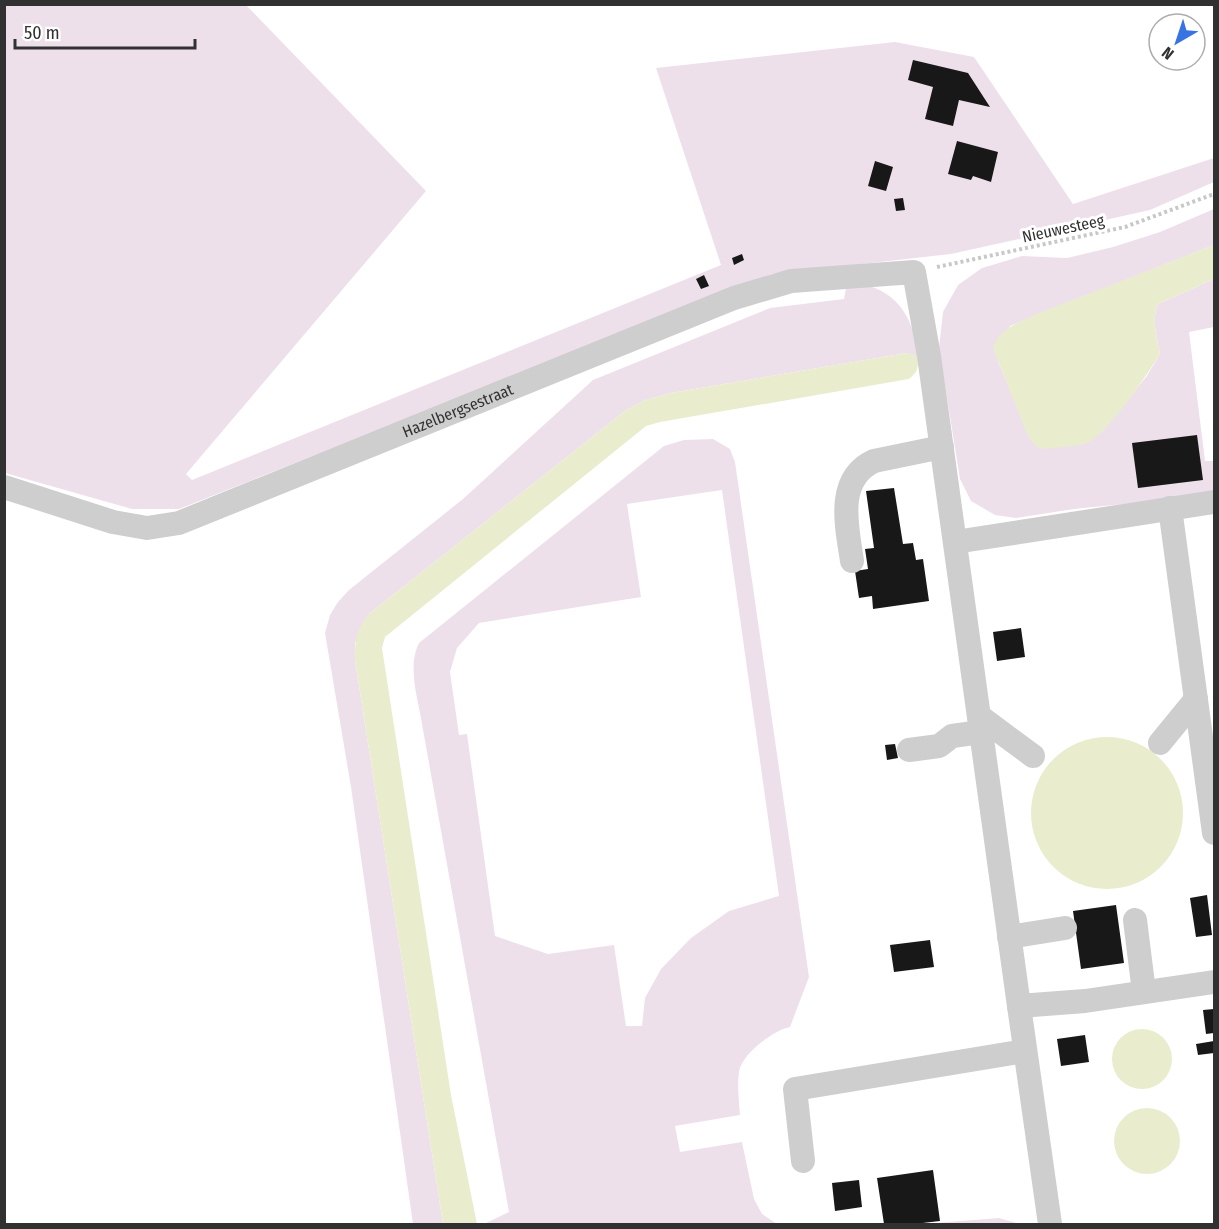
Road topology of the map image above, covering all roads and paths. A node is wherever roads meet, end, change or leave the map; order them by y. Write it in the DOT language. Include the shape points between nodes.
graph roads {
  1 [pos="1215,194"];
  2 [pos="914,272"];
  3 [pos="942,447"];
  4 [pos="4,487"];
  5 [pos="1215,502"];
  6 [pos="1170,508"];
  7 [pos="955,542"];
  8 [pos="852,561"];
  9 [pos="1201,689"];
  10 [pos="980,724"];
  11 [pos="1160,742"];
  12 [pos="909,750"];
  13 [pos="1033,756"];
  14 [pos="1215,833"];
  15 [pos="1135,920"];
  16 [pos="1065,928"];
  17 [pos="1009,937"];
  18 [pos="1215,982"];
  19 [pos="1144,992"];
  20 [pos="1019,1006"];
  21 [pos="1025,1051"];
  22 [pos="804,1161"];
  23 [pos="1050,1224"];
  1 -- 2 [label="path, Nieuwesteeg" via="1125,227"];
  2 -- 3 [label="street"];
  2 -- 4 [label="street, Hazelbergsestraat" via="791,281 734,298 179,523 147,528 113,522"];
  3 -- 7 [label="street"];
  3 -- 8 [label="street" via="874,461 856,474 846,508"];
  5 -- 6 [label="street"];
  6 -- 7 [label="street"];
  6 -- 9 [label="street"];
  7 -- 10 [label="street"];
  9 -- 11 [label="street"];
  9 -- 14 [label="street"];
  10 -- 12 [label="street" via="939,746"];
  10 -- 13 [label="street"];
  10 -- 17 [label="street"];
  15 -- 19 [label="street"];
  16 -- 17 [label="street"];
  17 -- 20 [label="street"];
  18 -- 19 [label="street"];
  19 -- 20 [label="street"];
  20 -- 21 [label="street"];
  21 -- 22 [label="street" via="795,1089"];
  21 -- 23 [label="street"];
}
